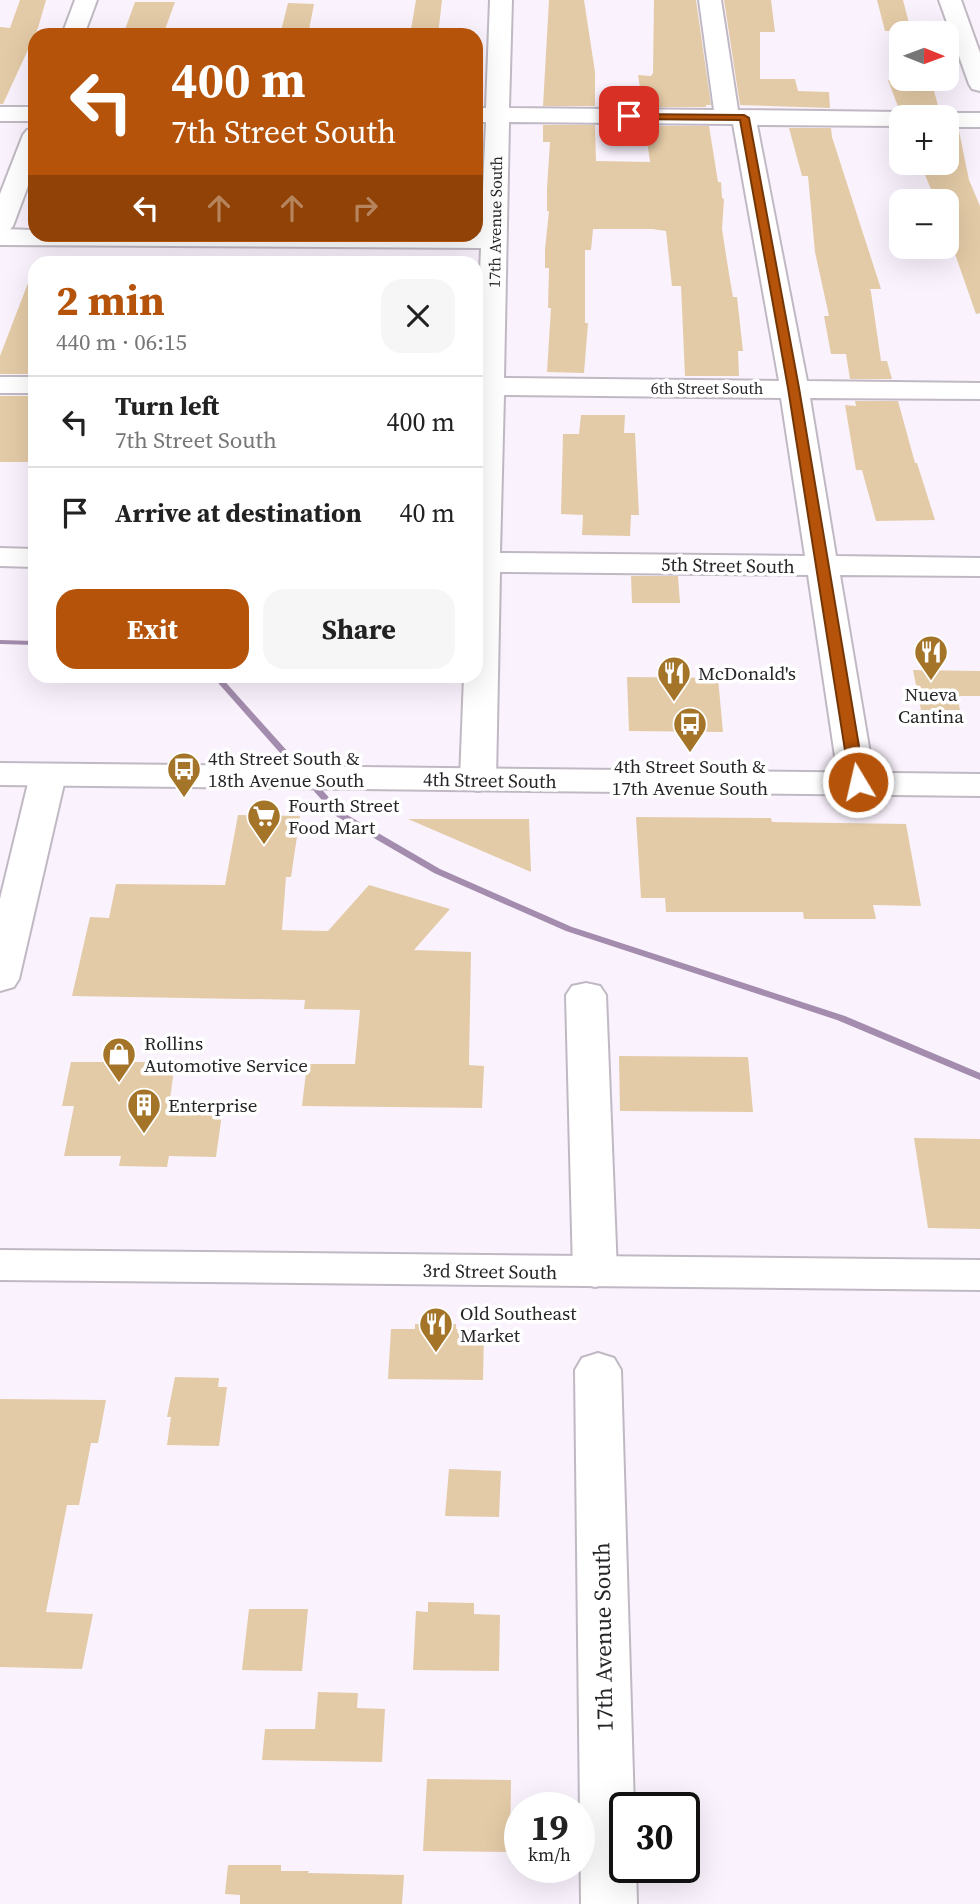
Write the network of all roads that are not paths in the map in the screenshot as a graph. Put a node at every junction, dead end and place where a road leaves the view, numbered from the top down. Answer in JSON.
{"nodes":[{"id":1,"x":86,"y":0,"type":"edge"},
{"id":2,"x":501,"y":0,"type":"edge"},
{"id":3,"x":710,"y":0,"type":"edge"},
{"id":4,"x":950,"y":0,"type":"edge"},
{"id":5,"x":76,"y":28,"type":"edge"},
{"id":6,"x":980,"y":84,"type":"edge"},
{"id":7,"x":0,"y":114,"type":"edge"},
{"id":8,"x":28,"y":114,"type":"edge"},
{"id":9,"x":486,"y":115,"type":"edge"},
{"id":10,"x":736,"y":118,"type":"junction"},
{"id":11,"x":889,"y":119,"type":"edge"},
{"id":12,"x":959,"y":120,"type":"edge"},
{"id":13,"x":980,"y":120,"type":"edge"},
{"id":14,"x":28,"y":153,"type":"edge"},
{"id":15,"x":0,"y":226,"type":"edge"},
{"id":16,"x":0,"y":237,"type":"edge"},
{"id":17,"x":28,"y":237,"type":"edge"},
{"id":18,"x":483,"y":240,"type":"edge"},
{"id":19,"x":494,"y":240,"type":"junction"},
{"id":20,"x":0,"y":385,"type":"edge"},
{"id":21,"x":28,"y":385,"type":"edge"},
{"id":22,"x":484,"y":386,"type":"edge"},
{"id":23,"x":794,"y":388,"type":"junction"},
{"id":24,"x":980,"y":391,"type":"edge"},
{"id":25,"x":483,"y":430,"type":"edge"},
{"id":26,"x":0,"y":557,"type":"edge"},
{"id":27,"x":28,"y":558,"type":"edge"},
{"id":28,"x":483,"y":562,"type":"edge"},
{"id":29,"x":823,"y":566,"type":"junction"},
{"id":30,"x":980,"y":567,"type":"edge"},
{"id":31,"x":479,"y":683,"type":"edge"},
{"id":32,"x":0,"y":774,"type":"edge"},
{"id":33,"x":48,"y":775,"type":"junction"},
{"id":34,"x":478,"y":780,"type":"junction"},
{"id":35,"x":858,"y":782,"type":"junction"},
{"id":36,"x":980,"y":785,"type":"edge"},
{"id":37,"x":0,"y":979,"type":"edge"},
{"id":38,"x":586,"y":995,"type":"dead end"},
{"id":39,"x":0,"y":1265,"type":"edge"},
{"id":40,"x":595,"y":1272,"type":"junction"},
{"id":41,"x":980,"y":1275,"type":"edge"},
{"id":42,"x":598,"y":1370,"type":"dead end"},
{"id":43,"x":610,"y":1904,"type":"edge"}],
"edges":[{"from":1,"to":5,"type":"street"},
{"from":2,"to":9,"type":"street","name":"17th Avenue South"},
{"from":3,"to":10,"type":"street"},
{"from":4,"to":6,"type":"street"},
{"from":7,"to":8,"type":"street"},
{"from":9,"to":10,"type":"street"},
{"from":9,"to":19,"type":"street","name":"17th Avenue South"},
{"from":10,"to":11,"type":"street"},
{"from":10,"to":23,"type":"street"},
{"from":12,"to":13,"type":"street"},
{"from":14,"to":15,"type":"street"},
{"from":16,"to":17,"type":"street"},
{"from":18,"to":19,"type":"street"},
{"from":19,"to":22,"type":"street","name":"17th Avenue South"},
{"from":20,"to":21,"type":"street"},
{"from":22,"to":23,"type":"street","name":"6th Street South"},
{"from":22,"to":25,"type":"street","name":"17th Avenue South"},
{"from":23,"to":24,"type":"street","name":"6th Street South"},
{"from":23,"to":29,"type":"street"},
{"from":26,"to":27,"type":"street"},
{"from":28,"to":29,"type":"street","name":"5th Street South"},
{"from":29,"to":30,"type":"street","name":"5th Street South"},
{"from":29,"to":35,"type":"street"},
{"from":31,"to":34,"type":"street","name":"17th Avenue South"},
{"from":32,"to":33,"type":"street","name":"4th Street South"},
{"from":33,"to":34,"type":"street","name":"4th Street South"},
{"from":33,"to":37,"type":"street"},
{"from":34,"to":35,"type":"street","name":"4th Street South"},
{"from":35,"to":36,"type":"street","name":"4th Street South"},
{"from":38,"to":40,"type":"street"},
{"from":39,"to":40,"type":"street","name":"3rd Street South"},
{"from":40,"to":41,"type":"street","name":"3rd Street South"},
{"from":42,"to":43,"type":"street","name":"17th Avenue South"}]}
